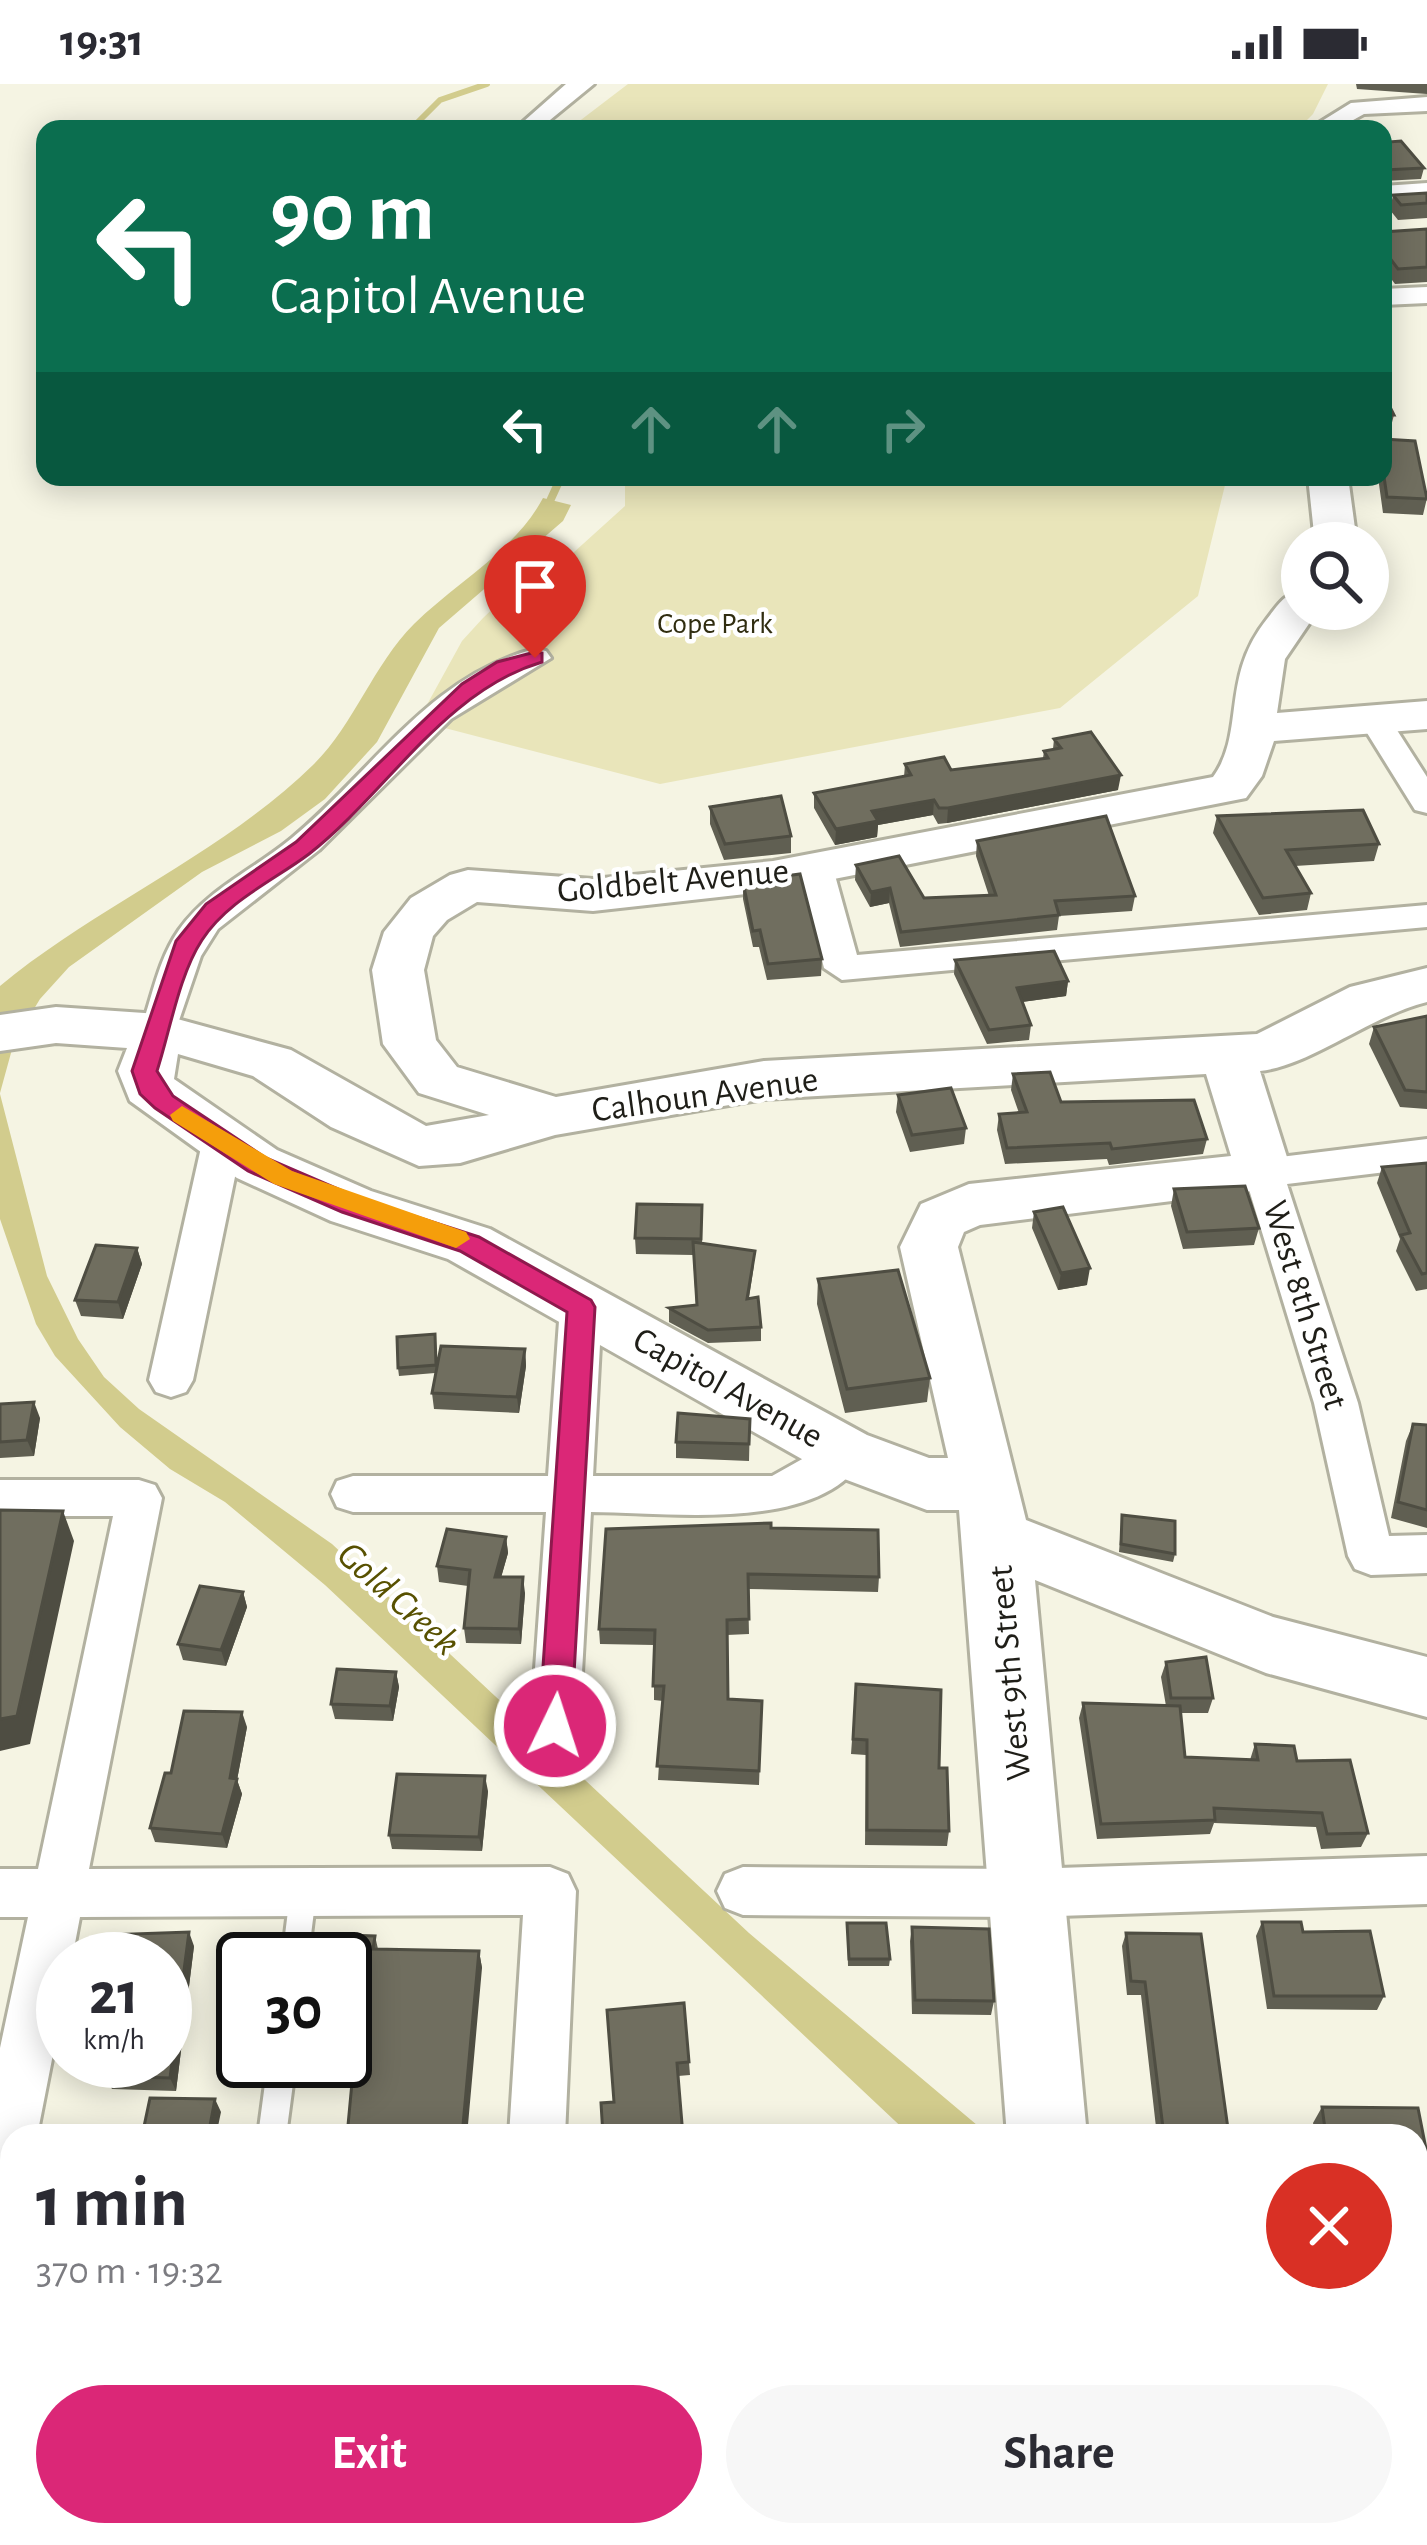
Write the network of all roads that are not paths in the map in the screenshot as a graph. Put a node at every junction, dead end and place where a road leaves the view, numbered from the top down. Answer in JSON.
{"nodes":[{"id":1,"x":584,"y":84,"type":"edge"},
{"id":2,"x":1420,"y":84,"type":"edge"},
{"id":3,"x":1427,"y":105,"type":"edge"},
{"id":4,"x":536,"y":120,"type":"edge"},
{"id":5,"x":1335,"y":120,"type":"edge"},
{"id":6,"x":1427,"y":193,"type":"edge"},
{"id":7,"x":1392,"y":195,"type":"edge"},
{"id":8,"x":1427,"y":295,"type":"edge"},
{"id":9,"x":1392,"y":297,"type":"edge"},
{"id":10,"x":1329,"y":486,"type":"edge"},
{"id":11,"x":1333,"y":522,"type":"edge"},
{"id":12,"x":1281,"y":628,"type":"edge"},
{"id":13,"x":535,"y":658,"type":"dead end"},
{"id":14,"x":1427,"y":715,"type":"edge"},
{"id":15,"x":1375,"y":720,"type":"junction"},
{"id":16,"x":1250,"y":729,"type":"junction"},
{"id":17,"x":1427,"y":803,"type":"edge"},
{"id":18,"x":816,"y":868,"type":"junction"},
{"id":19,"x":1427,"y":916,"type":"edge"},
{"id":20,"x":1427,"y":985,"type":"edge"},
{"id":21,"x":159,"y":1031,"type":"junction"},
{"id":22,"x":0,"y":1033,"type":"edge"},
{"id":23,"x":1228,"y":1056,"type":"junction"},
{"id":24,"x":555,"y":1116,"type":"junction"},
{"id":25,"x":222,"y":1143,"type":"junction"},
{"id":26,"x":1427,"y":1153,"type":"edge"},
{"id":27,"x":1264,"y":1173,"type":"junction"},
{"id":28,"x":581,"y":1307,"type":"junction"},
{"id":29,"x":171,"y":1380,"type":"dead end"},
{"id":30,"x":845,"y":1453,"type":"junction"},
{"id":31,"x":570,"y":1493,"type":"junction"},
{"id":32,"x":353,"y":1495,"type":"dead end"},
{"id":33,"x":0,"y":1498,"type":"edge"},
{"id":34,"x":993,"y":1510,"type":"junction"},
{"id":35,"x":1427,"y":1554,"type":"edge"},
{"id":36,"x":1427,"y":1687,"type":"edge"},
{"id":37,"x":555,"y":1726,"type":"dead end"},
{"id":38,"x":1427,"y":1880,"type":"edge"},
{"id":39,"x":743,"y":1891,"type":"dead end"},
{"id":40,"x":58,"y":1892,"type":"junction"},
{"id":41,"x":0,"y":1893,"type":"edge"},
{"id":42,"x":1028,"y":1893,"type":"junction"},
{"id":43,"x":303,"y":1895,"type":"junction"},
{"id":44,"x":298,"y":1932,"type":"edge"},
{"id":45,"x":278,"y":2088,"type":"edge"},
{"id":46,"x":11,"y":2124,"type":"edge"},
{"id":47,"x":274,"y":2124,"type":"edge"},
{"id":48,"x":538,"y":2124,"type":"edge"},
{"id":49,"x":1047,"y":2124,"type":"edge"}],
"edges":[{"from":1,"to":4,"type":"street"},
{"from":2,"to":3,"type":"street"},
{"from":3,"to":5,"type":"street"},
{"from":6,"to":7,"type":"street"},
{"from":8,"to":9,"type":"street"},
{"from":10,"to":11,"type":"street"},
{"from":12,"to":16,"type":"street"},
{"from":13,"to":21,"type":"street"},
{"from":14,"to":15,"type":"street"},
{"from":15,"to":16,"type":"street"},
{"from":15,"to":17,"type":"street"},
{"from":16,"to":18,"type":"street","name":"Goldbelt Avenue"},
{"from":18,"to":19,"type":"street"},
{"from":18,"to":24,"type":"street","name":"Goldbelt Avenue"},
{"from":20,"to":23,"type":"street","name":"Calhoun Avenue"},
{"from":21,"to":22,"type":"street","name":"Calhoun Avenue"},
{"from":21,"to":24,"type":"street","name":"Calhoun Avenue"},
{"from":21,"to":25,"type":"street","name":"Capitol Avenue"},
{"from":23,"to":24,"type":"street","name":"Calhoun Avenue"},
{"from":23,"to":27,"type":"street","name":"West 8th Street"},
{"from":25,"to":28,"type":"street","name":"Capitol Avenue"},
{"from":25,"to":29,"type":"street"},
{"from":26,"to":27,"type":"street"},
{"from":27,"to":34,"type":"street","name":"West 9th Street"},
{"from":27,"to":35,"type":"street","name":"West 8th Street"},
{"from":28,"to":30,"type":"street","name":"Capitol Avenue"},
{"from":28,"to":31,"type":"street"},
{"from":30,"to":31,"type":"street"},
{"from":30,"to":34,"type":"street","name":"Capitol Avenue"},
{"from":31,"to":32,"type":"street"},
{"from":31,"to":37,"type":"street"},
{"from":33,"to":40,"type":"street"},
{"from":34,"to":36,"type":"street","name":"Capitol Avenue"},
{"from":34,"to":42,"type":"street","name":"West 9th Street"},
{"from":38,"to":42,"type":"street"},
{"from":39,"to":42,"type":"street"},
{"from":40,"to":41,"type":"street"},
{"from":40,"to":43,"type":"street"},
{"from":40,"to":46,"type":"street"},
{"from":42,"to":49,"type":"street","name":"West 9th Street"},
{"from":43,"to":44,"type":"lane"},
{"from":43,"to":48,"type":"street"},
{"from":45,"to":47,"type":"lane"}]}
